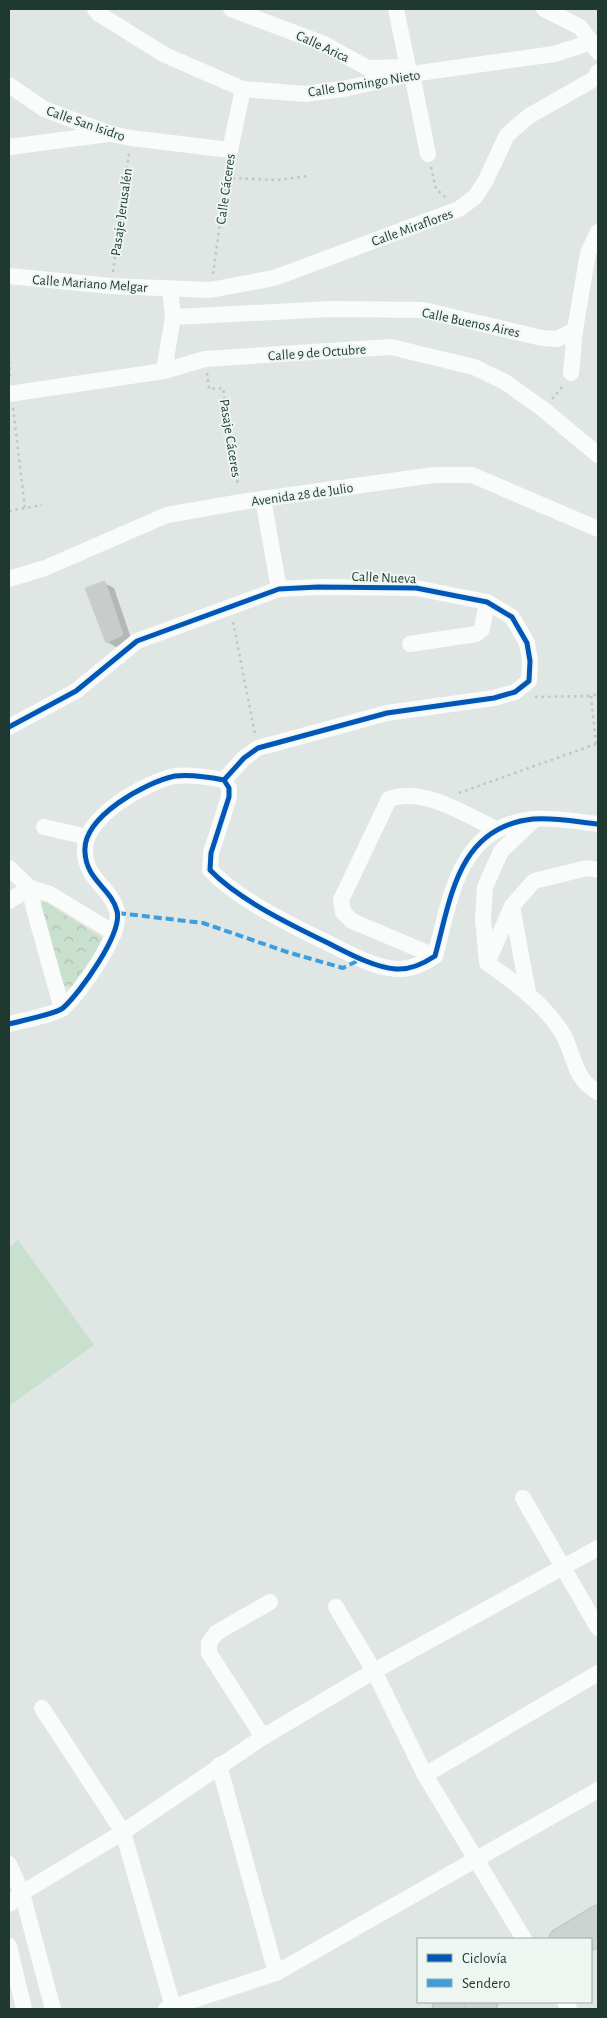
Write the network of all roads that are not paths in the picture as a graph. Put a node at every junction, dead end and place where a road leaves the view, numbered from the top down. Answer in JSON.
{"nodes":[{"id":1,"x":95,"y":9,"type":"edge"},
{"id":2,"x":232,"y":9,"type":"edge"},
{"id":3,"x":396,"y":9,"type":"edge"},
{"id":4,"x":544,"y":9,"type":"edge"},
{"id":5,"x":595,"y":47,"type":"edge"},
{"id":6,"x":410,"y":71,"type":"junction"},
{"id":7,"x":598,"y":72,"type":"edge"},
{"id":8,"x":9,"y":85,"type":"edge"},
{"id":9,"x":243,"y":89,"type":"junction"},
{"id":10,"x":111,"y":134,"type":"junction"},
{"id":11,"x":9,"y":147,"type":"edge"},
{"id":12,"x":230,"y":150,"type":"joint"},
{"id":13,"x":428,"y":154,"type":"road end"},
{"id":14,"x":598,"y":232,"type":"edge"},
{"id":15,"x":9,"y":276,"type":"edge"},
{"id":16,"x":170,"y":289,"type":"junction"},
{"id":17,"x":173,"y":317,"type":"junction"},
{"id":18,"x":575,"y":330,"type":"junction"},
{"id":19,"x":164,"y":372,"type":"junction"},
{"id":20,"x":572,"y":374,"type":"road end"},
{"id":21,"x":10,"y":393,"type":"edge"},
{"id":22,"x":598,"y":455,"type":"edge"},
{"id":23,"x":263,"y":499,"type":"junction"},
{"id":24,"x":598,"y":529,"type":"edge"},
{"id":25,"x":9,"y":580,"type":"edge"},
{"id":26,"x":280,"y":589,"type":"junction"},
{"id":27,"x":487,"y":602,"type":"junction"},
{"id":28,"x":410,"y":644,"type":"dead end"},
{"id":29,"x":9,"y":727,"type":"edge"},
{"id":30,"x":224,"y":780,"type":"junction"},
{"id":31,"x":535,"y":819,"type":"junction"},
{"id":32,"x":598,"y":824,"type":"edge"},
{"id":33,"x":44,"y":827,"type":"dead end"},
{"id":34,"x":496,"y":829,"type":"junction"},
{"id":35,"x":87,"y":837,"type":"junction"},
{"id":36,"x":9,"y":868,"type":"edge"},
{"id":37,"x":598,"y":870,"type":"edge"},
{"id":38,"x":30,"y":888,"type":"junction"},
{"id":39,"x":9,"y":901,"type":"edge"},
{"id":40,"x":512,"y":906,"type":"junction"},
{"id":41,"x":114,"y":933,"type":"junction"},
{"id":42,"x":435,"y":956,"type":"junction"},
{"id":43,"x":487,"y":963,"type":"junction"},
{"id":44,"x":528,"y":992,"type":"junction"},
{"id":45,"x":62,"y":1009,"type":"junction"},
{"id":46,"x":9,"y":1024,"type":"edge"},
{"id":47,"x":598,"y":1092,"type":"edge"},
{"id":48,"x":523,"y":1498,"type":"dead end"},
{"id":49,"x":598,"y":1548,"type":"edge"},
{"id":50,"x":563,"y":1568,"type":"junction"},
{"id":51,"x":270,"y":1602,"type":"dead end"},
{"id":52,"x":336,"y":1607,"type":"dead end"},
{"id":53,"x":598,"y":1628,"type":"edge"},
{"id":54,"x":374,"y":1671,"type":"junction"},
{"id":55,"x":598,"y":1673,"type":"edge"},
{"id":56,"x":42,"y":1708,"type":"dead end"},
{"id":57,"x":264,"y":1737,"type":"junction"},
{"id":58,"x":219,"y":1765,"type":"junction"},
{"id":59,"x":425,"y":1775,"type":"junction"},
{"id":60,"x":598,"y":1790,"type":"edge"},
{"id":61,"x":122,"y":1832,"type":"junction"},
{"id":62,"x":476,"y":1860,"type":"junction"},
{"id":63,"x":9,"y":1864,"type":"edge"},
{"id":64,"x":22,"y":1894,"type":"junction"},
{"id":65,"x":9,"y":1904,"type":"edge"},
{"id":66,"x":598,"y":1916,"type":"edge"},
{"id":67,"x":523,"y":1938,"type":"edge"},
{"id":68,"x":562,"y":1938,"type":"edge"},
{"id":69,"x":9,"y":1946,"type":"edge"},
{"id":70,"x":276,"y":1972,"type":"junction"},
{"id":71,"x":169,"y":2008,"type":"edge"},
{"id":72,"x":24,"y":2009,"type":"edge"},
{"id":73,"x":53,"y":2009,"type":"edge"}],
"edges":[{"from":1,"to":9,"type":"street","name":"Calle Domingo Nieto"},
{"from":2,"to":6,"type":"street","name":"Calle Arica"},
{"from":3,"to":6,"type":"street"},
{"from":4,"to":5,"type":"street"},
{"from":5,"to":6,"type":"street","name":"Calle Domingo Nieto"},
{"from":6,"to":9,"type":"street","name":"Calle Domingo Nieto"},
{"from":6,"to":13,"type":"street"},
{"from":7,"to":16,"type":"street","name":"Calle Miraflores"},
{"from":8,"to":10,"type":"street","name":"Calle San Isidro"},
{"from":9,"to":12,"type":"street","name":"Calle Cáceres"},
{"from":10,"to":11,"type":"street"},
{"from":10,"to":12,"type":"street","name":"Calle San Isidro"},
{"from":14,"to":18,"type":"street"},
{"from":15,"to":16,"type":"street","name":"Calle Mariano Melgar"},
{"from":16,"to":17,"type":"street"},
{"from":17,"to":18,"type":"street","name":"Calle Buenos Aires"},
{"from":17,"to":19,"type":"street"},
{"from":18,"to":20,"type":"street"},
{"from":19,"to":21,"type":"street","name":"Calle 9 de Octubre"},
{"from":19,"to":22,"type":"street","name":"Calle 9 de Octubre"},
{"from":23,"to":24,"type":"street","name":"Avenida 28 de Julio"},
{"from":23,"to":25,"type":"street","name":"Avenida 28 de Julio"},
{"from":23,"to":26,"type":"street"},
{"from":26,"to":27,"type":"street","name":"Calle Nueva"},
{"from":26,"to":29,"type":"street","name":"Calle Nueva"},
{"from":27,"to":28,"type":"street"},
{"from":27,"to":30,"type":"street","name":"Calle Nueva"},
{"from":30,"to":35,"type":"street"},
{"from":30,"to":42,"type":"street"},
{"from":31,"to":32,"type":"street"},
{"from":31,"to":34,"type":"street"},
{"from":31,"to":43,"type":"street"},
{"from":33,"to":35,"type":"street"},
{"from":34,"to":42,"type":"street"},
{"from":34,"to":42,"type":"street"},
{"from":35,"to":41,"type":"street"},
{"from":36,"to":38,"type":"street"},
{"from":37,"to":40,"type":"street"},
{"from":38,"to":39,"type":"street"},
{"from":38,"to":41,"type":"street"},
{"from":38,"to":45,"type":"street"},
{"from":40,"to":43,"type":"street"},
{"from":40,"to":44,"type":"street"},
{"from":41,"to":45,"type":"street"},
{"from":43,"to":44,"type":"street"},
{"from":44,"to":47,"type":"street"},
{"from":45,"to":46,"type":"street"},
{"from":48,"to":50,"type":"street"},
{"from":49,"to":50,"type":"street"},
{"from":50,"to":53,"type":"street"},
{"from":50,"to":54,"type":"street"},
{"from":51,"to":57,"type":"street"},
{"from":52,"to":54,"type":"street"},
{"from":54,"to":57,"type":"street"},
{"from":54,"to":59,"type":"street"},
{"from":55,"to":59,"type":"street"},
{"from":56,"to":61,"type":"street"},
{"from":57,"to":58,"type":"street"},
{"from":58,"to":61,"type":"street"},
{"from":58,"to":70,"type":"street"},
{"from":59,"to":62,"type":"street"},
{"from":60,"to":62,"type":"street"},
{"from":61,"to":64,"type":"street"},
{"from":61,"to":71,"type":"street"},
{"from":62,"to":67,"type":"street"},
{"from":62,"to":70,"type":"street"},
{"from":63,"to":64,"type":"street"},
{"from":64,"to":65,"type":"street"},
{"from":64,"to":73,"type":"street"},
{"from":66,"to":68,"type":"main road"},
{"from":69,"to":72,"type":"street"},
{"from":70,"to":71,"type":"street"}]}
